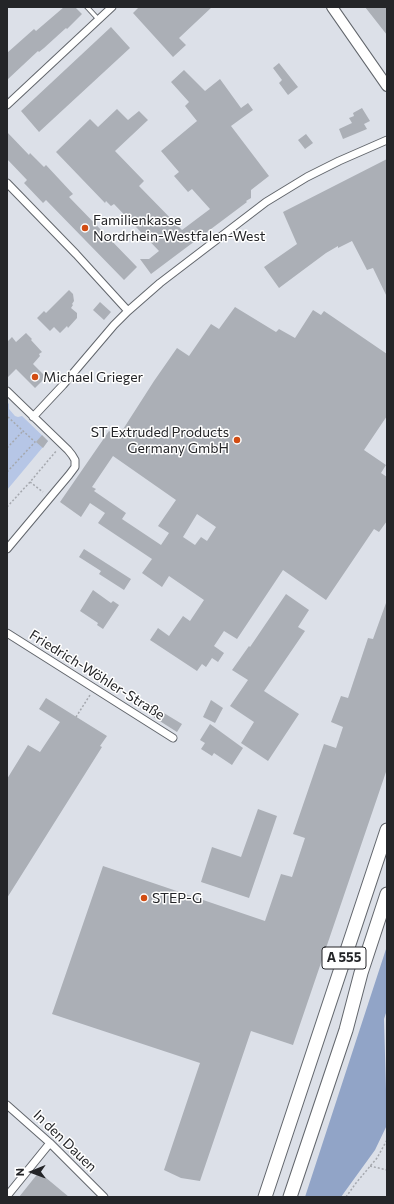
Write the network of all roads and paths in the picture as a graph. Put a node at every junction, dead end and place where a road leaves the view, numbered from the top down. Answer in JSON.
{"nodes":[{"id":1,"x":87,"y":7,"type":"edge"},
{"id":2,"x":112,"y":7,"type":"edge"},
{"id":3,"x":332,"y":7,"type":"edge"},
{"id":4,"x":99,"y":20,"type":"junction"},
{"id":5,"x":387,"y":86,"type":"edge"},
{"id":6,"x":7,"y":105,"type":"edge"},
{"id":7,"x":387,"y":140,"type":"edge"},
{"id":8,"x":7,"y":183,"type":"edge"},
{"id":9,"x":128,"y":311,"type":"junction"},
{"id":10,"x":7,"y":391,"type":"edge"},
{"id":11,"x":8,"y":417,"type":"edge"},
{"id":12,"x":33,"y":417,"type":"junction"},
{"id":13,"x":23,"y":431,"type":"junction"},
{"id":14,"x":61,"y":444,"type":"junction"},
{"id":15,"x":7,"y":448,"type":"edge"},
{"id":16,"x":7,"y":472,"type":"edge"},
{"id":17,"x":30,"y":482,"type":"junction"},
{"id":18,"x":51,"y":496,"type":"junction"},
{"id":19,"x":7,"y":507,"type":"edge"},
{"id":20,"x":7,"y":549,"type":"edge"},
{"id":21,"x":7,"y":633,"type":"edge"},
{"id":22,"x":94,"y":688,"type":"junction"},
{"id":23,"x":76,"y":717,"type":"dead end"},
{"id":24,"x":173,"y":738,"type":"dead end"},
{"id":25,"x":387,"y":830,"type":"edge"},
{"id":26,"x":387,"y":894,"type":"edge"},
{"id":27,"x":387,"y":922,"type":"edge"},
{"id":28,"x":346,"y":1030,"type":"junction"},
{"id":29,"x":7,"y":1105,"type":"edge"},
{"id":30,"x":387,"y":1140,"type":"edge"},
{"id":31,"x":50,"y":1143,"type":"junction"},
{"id":32,"x":386,"y":1146,"type":"edge"},
{"id":33,"x":370,"y":1166,"type":"junction"},
{"id":34,"x":387,"y":1170,"type":"edge"},
{"id":35,"x":7,"y":1196,"type":"edge"},
{"id":36,"x":104,"y":1197,"type":"edge"},
{"id":37,"x":264,"y":1197,"type":"edge"},
{"id":38,"x":290,"y":1197,"type":"edge"},
{"id":39,"x":346,"y":1197,"type":"edge"}],
"edges":[{"from":1,"to":4,"type":"lane"},
{"from":2,"to":4,"type":"street"},
{"from":3,"to":5,"type":"street"},
{"from":4,"to":6,"type":"street"},
{"from":7,"to":9,"type":"street"},
{"from":8,"to":9,"type":"street"},
{"from":9,"to":12,"type":"street"},
{"from":10,"to":12,"type":"street"},
{"from":11,"to":13,"type":"path"},
{"from":12,"to":14,"type":"street"},
{"from":13,"to":15,"type":"path"},
{"from":13,"to":16,"type":"path"},
{"from":14,"to":17,"type":"path"},
{"from":14,"to":18,"type":"street"},
{"from":17,"to":18,"type":"path"},
{"from":17,"to":19,"type":"path"},
{"from":18,"to":20,"type":"street"},
{"from":21,"to":22,"type":"street","name":"Friedrich-Wöhler-Straße"},
{"from":22,"to":23,"type":"path"},
{"from":22,"to":24,"type":"street","name":"Friedrich-Wöhler-Straße"},
{"from":25,"to":37,"type":"highway","number":"A 555"},
{"from":26,"to":28,"type":"highway","number":"A 555"},
{"from":27,"to":28,"type":"highway"},
{"from":28,"to":38,"type":"highway","number":"A 555"},
{"from":29,"to":31,"type":"street","name":"In den Dauen"},
{"from":30,"to":32,"type":"path"},
{"from":31,"to":35,"type":"street"},
{"from":31,"to":36,"type":"street","name":"In den Dauen"},
{"from":32,"to":33,"type":"path"},
{"from":33,"to":34,"type":"path"},
{"from":33,"to":39,"type":"path"}]}
